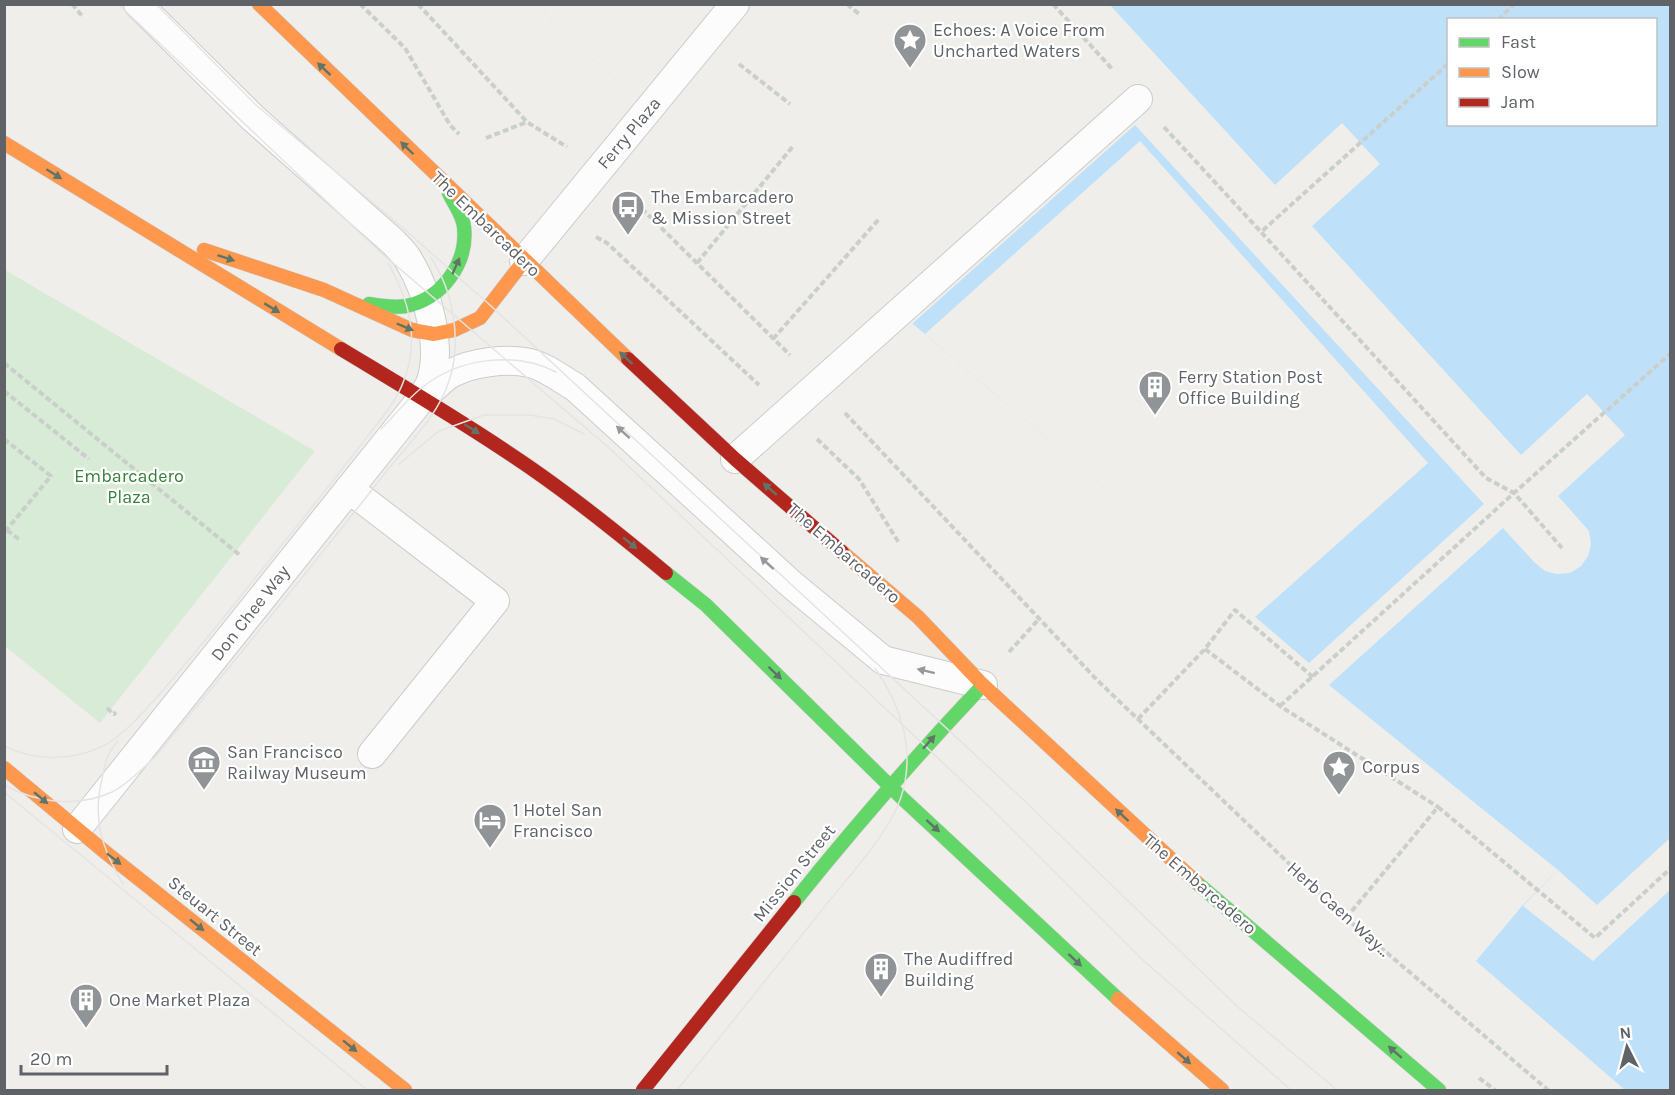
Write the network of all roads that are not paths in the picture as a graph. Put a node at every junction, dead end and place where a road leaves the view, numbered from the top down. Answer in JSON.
{"nodes":[{"id":1,"x":138,"y":4,"type":"edge"},
{"id":2,"x":259,"y":4,"type":"edge"},
{"id":3,"x":735,"y":4,"type":"edge"},
{"id":4,"x":1138,"y":99,"type":"dead end"},
{"id":5,"x":4,"y":143,"type":"edge"},
{"id":6,"x":445,"y":184,"type":"junction"},
{"id":7,"x":151,"y":233,"type":"junction"},
{"id":8,"x":524,"y":261,"type":"junction"},
{"id":9,"x":426,"y":299,"type":"junction"},
{"id":10,"x":352,"y":302,"type":"junction"},
{"id":11,"x":434,"y":334,"type":"junction"},
{"id":12,"x":422,"y":398,"type":"junction"},
{"id":13,"x":735,"y":459,"type":"junction"},
{"id":14,"x":349,"y":489,"type":"junction"},
{"id":15,"x":983,"y":685,"type":"junction"},
{"id":16,"x":372,"y":754,"type":"dead end"},
{"id":17,"x":4,"y":768,"type":"edge"},
{"id":18,"x":890,"y":786,"type":"junction"},
{"id":19,"x":77,"y":829,"type":"junction"},
{"id":20,"x":405,"y":1090,"type":"edge"},
{"id":21,"x":643,"y":1090,"type":"edge"},
{"id":22,"x":1222,"y":1090,"type":"edge"},
{"id":23,"x":1439,"y":1090,"type":"edge"}],
"edges":[{"from":1,"to":9,"type":"lane"},
{"from":6,"to":2,"type":"main road","name":"The Embarcadero","one_way":true},
{"from":3,"to":8,"type":"lane","name":"Ferry Plaza"},
{"from":4,"to":13,"type":"lane"},
{"from":5,"to":7,"type":"main road","one_way":true},
{"from":6,"to":8,"type":"main road","name":"The Embarcadero"},
{"from":9,"to":6,"type":"main road","one_way":true},
{"from":7,"to":10,"type":"main road","one_way":true},
{"from":7,"to":12,"type":"main road","one_way":true},
{"from":8,"to":11,"type":"main road"},
{"from":13,"to":8,"type":"main road","name":"The Embarcadero","one_way":true},
{"from":9,"to":10,"type":"main road"},
{"from":9,"to":11,"type":"lane"},
{"from":10,"to":11,"type":"main road","one_way":true},
{"from":11,"to":12,"type":"lane"},
{"from":12,"to":14,"type":"lane","name":"Don Chee Way"},
{"from":15,"to":12,"type":"lane","one_way":true},
{"from":12,"to":18,"type":"main road","one_way":true},
{"from":15,"to":13,"type":"main road","name":"The Embarcadero","one_way":true},
{"from":14,"to":16,"type":"lane"},
{"from":14,"to":19,"type":"lane","name":"Don Chee Way"},
{"from":18,"to":15,"type":"main road","name":"Mission Street","one_way":true},
{"from":23,"to":15,"type":"main road","name":"The Embarcadero","one_way":true},
{"from":17,"to":19,"type":"main road","name":"Steuart Street","one_way":true},
{"from":18,"to":21,"type":"main road","name":"Mission Street"},
{"from":18,"to":22,"type":"main road","one_way":true},
{"from":19,"to":20,"type":"main road","name":"Steuart Street","one_way":true}]}
